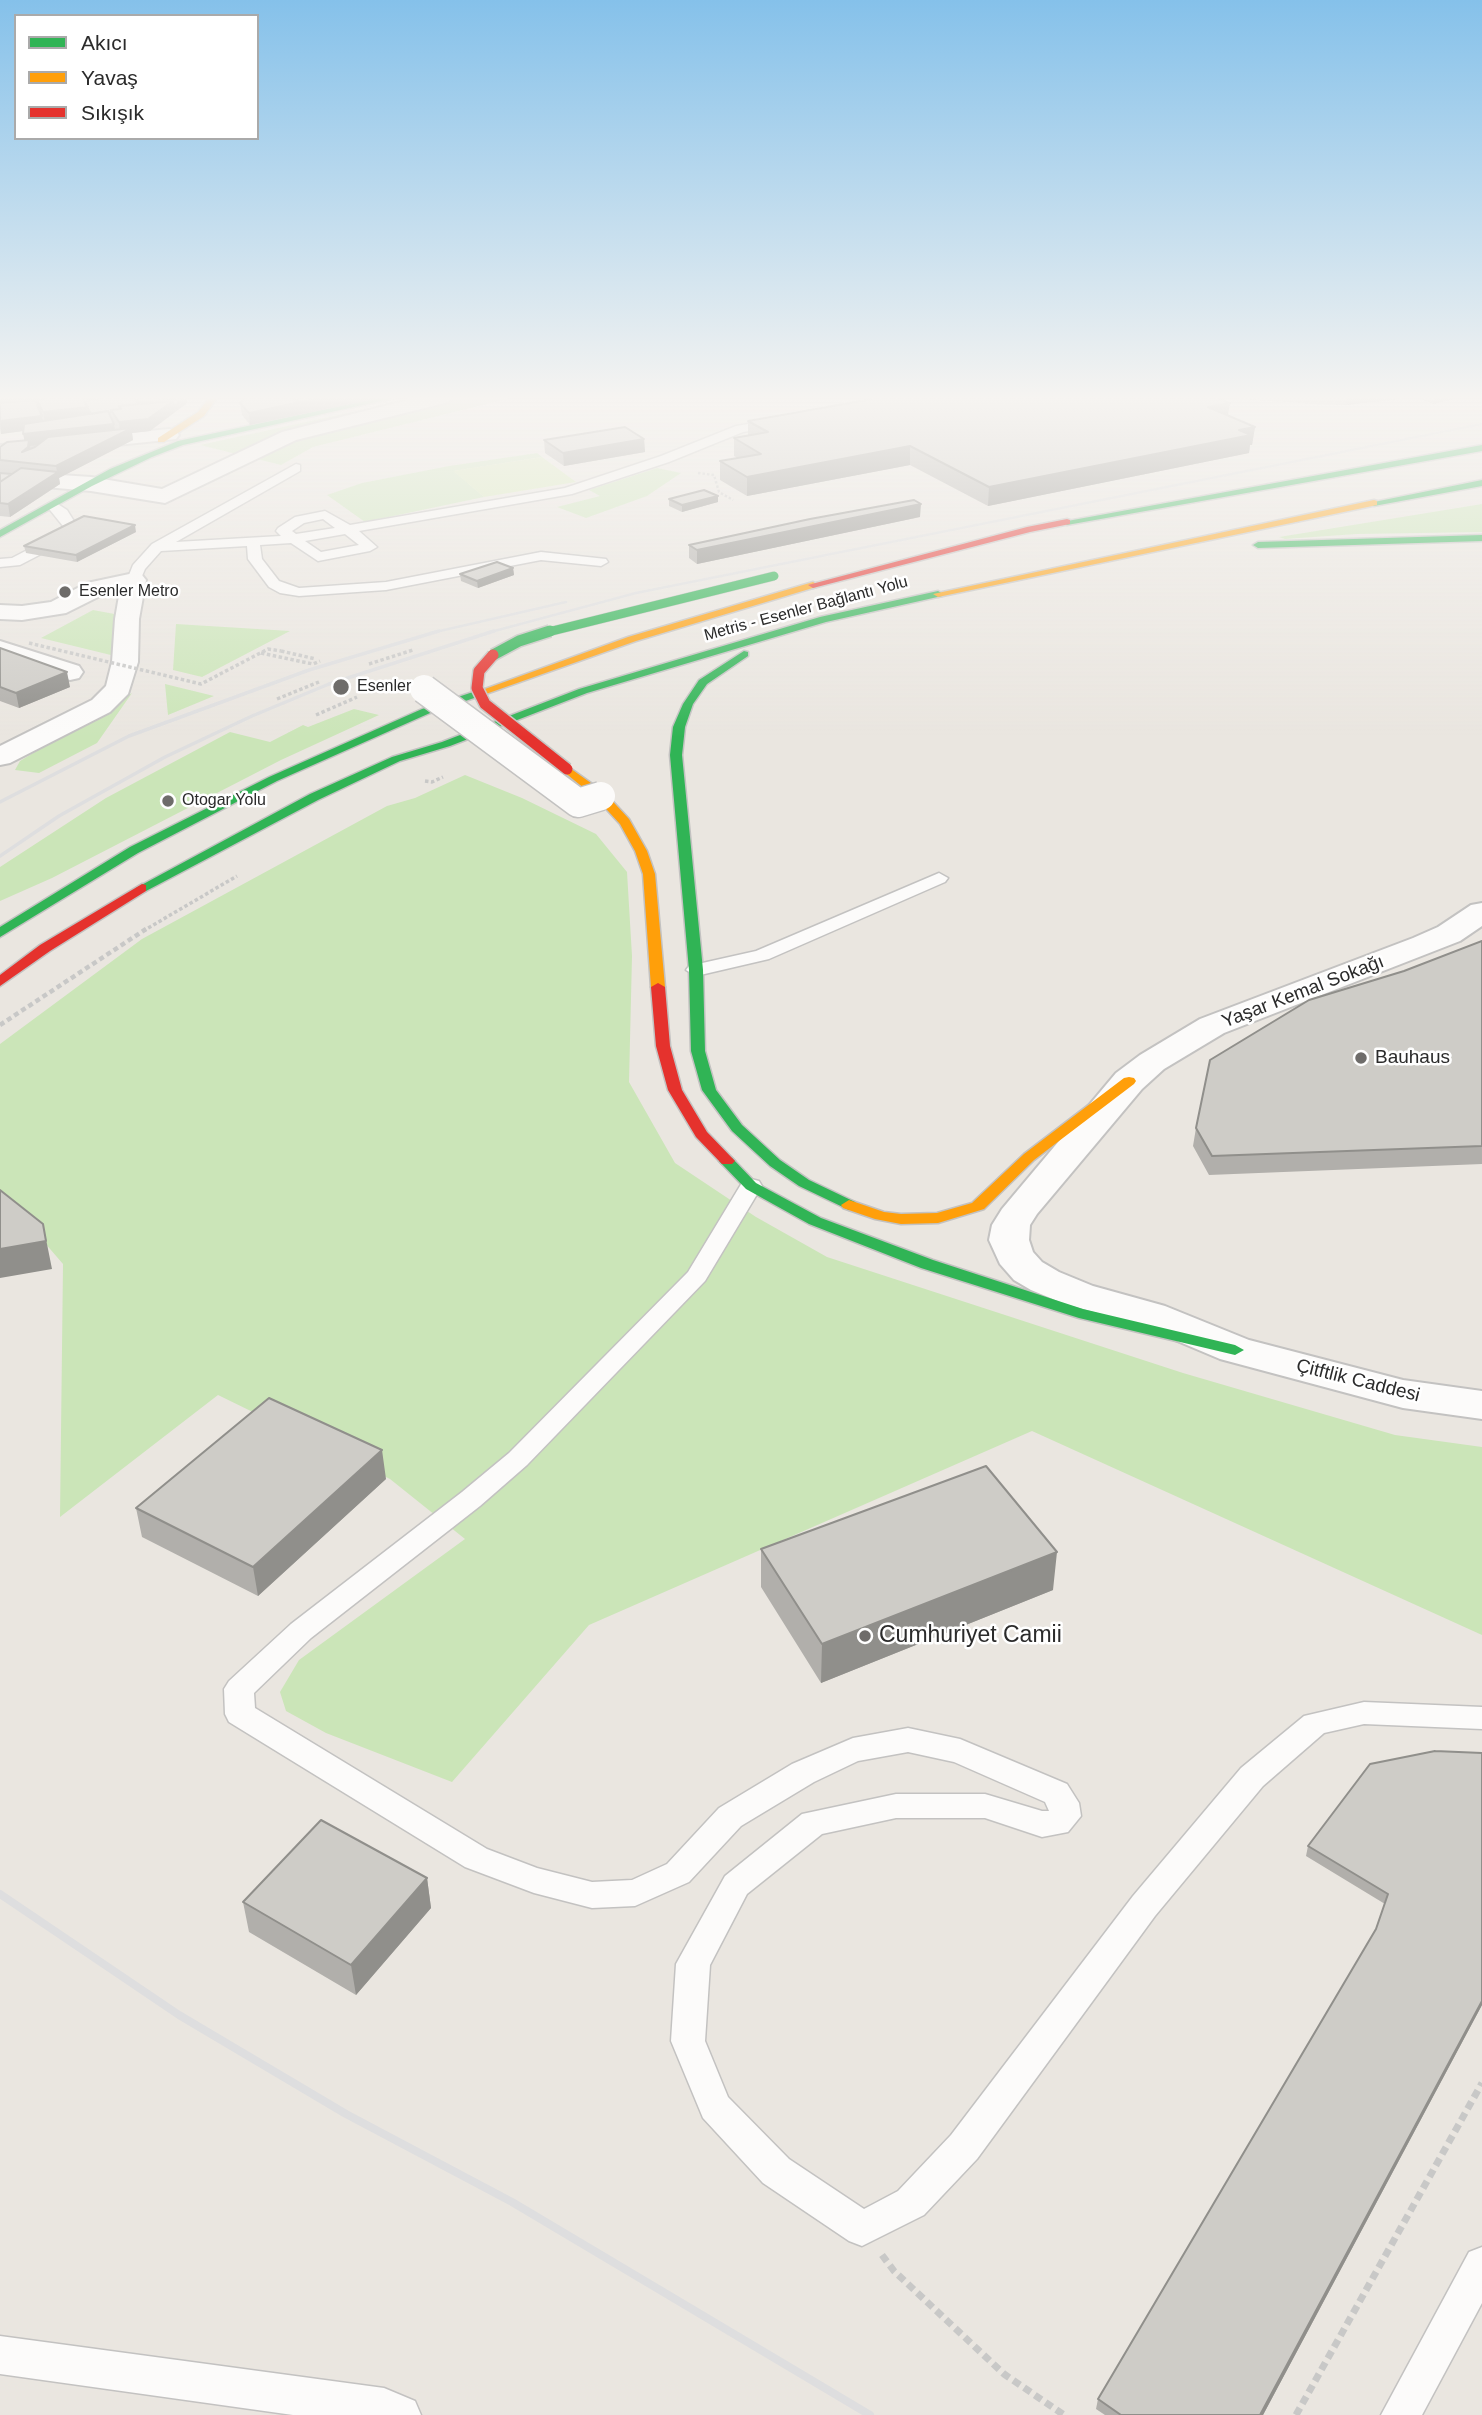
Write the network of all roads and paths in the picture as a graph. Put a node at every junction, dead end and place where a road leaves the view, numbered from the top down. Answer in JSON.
{"nodes":[{"id":1,"x":40,"y":511,"type":"edge"},
{"id":2,"x":59,"y":511,"type":"edge"},
{"id":3,"x":221,"y":511,"type":"edge"},
{"id":4,"x":457,"y":511,"type":"edge"},
{"id":5,"x":1128,"y":511,"type":"edge"},
{"id":6,"x":1262,"y":511,"type":"edge"},
{"id":7,"x":1332,"y":511,"type":"edge"},
{"id":8,"x":1390,"y":511,"type":"edge"},
{"id":9,"x":1210,"y":520,"type":"dead end"},
{"id":10,"x":6,"y":526,"type":"edge"},
{"id":11,"x":350,"y":530,"type":"junction"},
{"id":12,"x":1482,"y":538,"type":"edge"},
{"id":13,"x":293,"y":539,"type":"junction"},
{"id":14,"x":253,"y":542,"type":"junction"},
{"id":15,"x":157,"y":547,"type":"junction"},
{"id":16,"x":954,"y":547,"type":"junction"},
{"id":17,"x":1145,"y":550,"type":"junction"},
{"id":18,"x":601,"y":562,"type":"dead end"},
{"id":19,"x":0,"y":563,"type":"edge"},
{"id":20,"x":828,"y":564,"type":"dead end"},
{"id":21,"x":1054,"y":569,"type":"junction"},
{"id":22,"x":795,"y":571,"type":"dead end"},
{"id":23,"x":134,"y":580,"type":"junction"},
{"id":24,"x":861,"y":611,"type":"junction"},
{"id":25,"x":0,"y":612,"type":"edge"},
{"id":26,"x":29,"y":643,"type":"dead end"},
{"id":27,"x":0,"y":649,"type":"edge"},
{"id":28,"x":413,"y":650,"type":"dead end"},
{"id":29,"x":261,"y":653,"type":"junction"},
{"id":30,"x":627,"y":660,"type":"dead end"},
{"id":31,"x":369,"y":664,"type":"dead end"},
{"id":32,"x":69,"y":672,"type":"edge"},
{"id":33,"x":319,"y":681,"type":"dead end"},
{"id":34,"x":424,"y":690,"type":"dead end"},
{"id":35,"x":535,"y":692,"type":"dead end"},
{"id":36,"x":358,"y":697,"type":"dead end"},
{"id":37,"x":277,"y":699,"type":"dead end"},
{"id":38,"x":513,"y":701,"type":"dead end"},
{"id":39,"x":316,"y":715,"type":"dead end"},
{"id":40,"x":0,"y":757,"type":"edge"},
{"id":41,"x":396,"y":759,"type":"junction"},
{"id":42,"x":601,"y":796,"type":"junction"},
{"id":43,"x":134,"y":850,"type":"junction"},
{"id":44,"x":243,"y":872,"type":"dead end"},
{"id":45,"x":939,"y":878,"type":"dead end"},
{"id":46,"x":41,"y":889,"type":"dead end"},
{"id":47,"x":1482,"y":912,"type":"edge"},
{"id":48,"x":0,"y":933,"type":"edge"},
{"id":49,"x":677,"y":970,"type":"junction"},
{"id":50,"x":0,"y":982,"type":"edge"},
{"id":51,"x":0,"y":1025,"type":"edge"},
{"id":52,"x":1129,"y":1081,"type":"junction"},
{"id":53,"x":775,"y":1163,"type":"junction"},
{"id":54,"x":751,"y":1186,"type":"junction"},
{"id":55,"x":1235,"y":1350,"type":"junction"},
{"id":56,"x":1482,"y":1405,"type":"edge"},
{"id":57,"x":1482,"y":1718,"type":"edge"},
{"id":58,"x":1482,"y":2083,"type":"edge"},
{"id":59,"x":862,"y":2229,"type":"junction"},
{"id":60,"x":1482,"y":2265,"type":"edge"},
{"id":61,"x":1473,"y":2297,"type":"edge"},
{"id":62,"x":0,"y":2355,"type":"edge"},
{"id":63,"x":401,"y":2415,"type":"edge"},
{"id":64,"x":1064,"y":2415,"type":"edge"},
{"id":65,"x":1296,"y":2415,"type":"edge"},
{"id":66,"x":1401,"y":2415,"type":"edge"}],
"edges":[{"from":1,"to":10,"type":"main road"},
{"from":2,"to":19,"type":"lane"},
{"from":3,"to":15,"type":"lane"},
{"from":4,"to":11,"type":"lane"},
{"from":5,"to":16,"type":"main road"},
{"from":6,"to":9,"type":"main road"},
{"from":7,"to":17,"type":"main road"},
{"from":8,"to":17,"type":"main road"},
{"from":11,"to":13,"type":"lane"},
{"from":11,"to":13,"type":"lane"},
{"from":12,"to":21,"type":"main road"},
{"from":13,"to":14,"type":"lane"},
{"from":14,"to":15,"type":"lane"},
{"from":14,"to":18,"type":"lane"},
{"from":15,"to":23,"type":"lane"},
{"from":16,"to":20,"type":"main road"},
{"from":16,"to":43,"type":"main road"},
{"from":17,"to":21,"type":"main road"},
{"from":21,"to":24,"type":"main road"},
{"from":22,"to":42,"type":"main road","bridge":true},
{"from":23,"to":25,"type":"street"},
{"from":23,"to":40,"type":"street"},
{"from":24,"to":41,"type":"main road"},
{"from":24,"to":49,"type":"main road"},
{"from":26,"to":29,"type":"path","bridge":true},
{"from":27,"to":32,"type":"street"},
{"from":28,"to":31,"type":"path"},
{"from":29,"to":29,"type":"path","bridge":true},
{"from":30,"to":35,"type":"main road"},
{"from":33,"to":37,"type":"path"},
{"from":34,"to":42,"type":"street","bridge":true},
{"from":36,"to":39,"type":"path"},
{"from":38,"to":41,"type":"main road"},
{"from":41,"to":50,"type":"main road"},
{"from":42,"to":49,"type":"main road"},
{"from":43,"to":46,"type":"main road"},
{"from":43,"to":48,"type":"main road"},
{"from":44,"to":51,"type":"path"},
{"from":45,"to":49,"type":"lane"},
{"from":47,"to":52,"type":"street","name":"Yaşar Kemal Sokağı"},
{"from":49,"to":53,"type":"main road"},
{"from":49,"to":54,"type":"main road"},
{"from":52,"to":53,"type":"main road"},
{"from":52,"to":55,"type":"street","name":"Yaşar Kemal Sokağı"},
{"from":53,"to":54,"type":"main road"},
{"from":54,"to":55,"type":"main road"},
{"from":54,"to":59,"type":"lane"},
{"from":55,"to":56,"type":"street","name":"Çitftlik Caddesi"},
{"from":57,"to":59,"type":"lane"},
{"from":58,"to":65,"type":"path"},
{"from":59,"to":64,"type":"path"},
{"from":60,"to":61,"type":"lane"},
{"from":61,"to":66,"type":"lane"},
{"from":62,"to":63,"type":"lane"}]}
